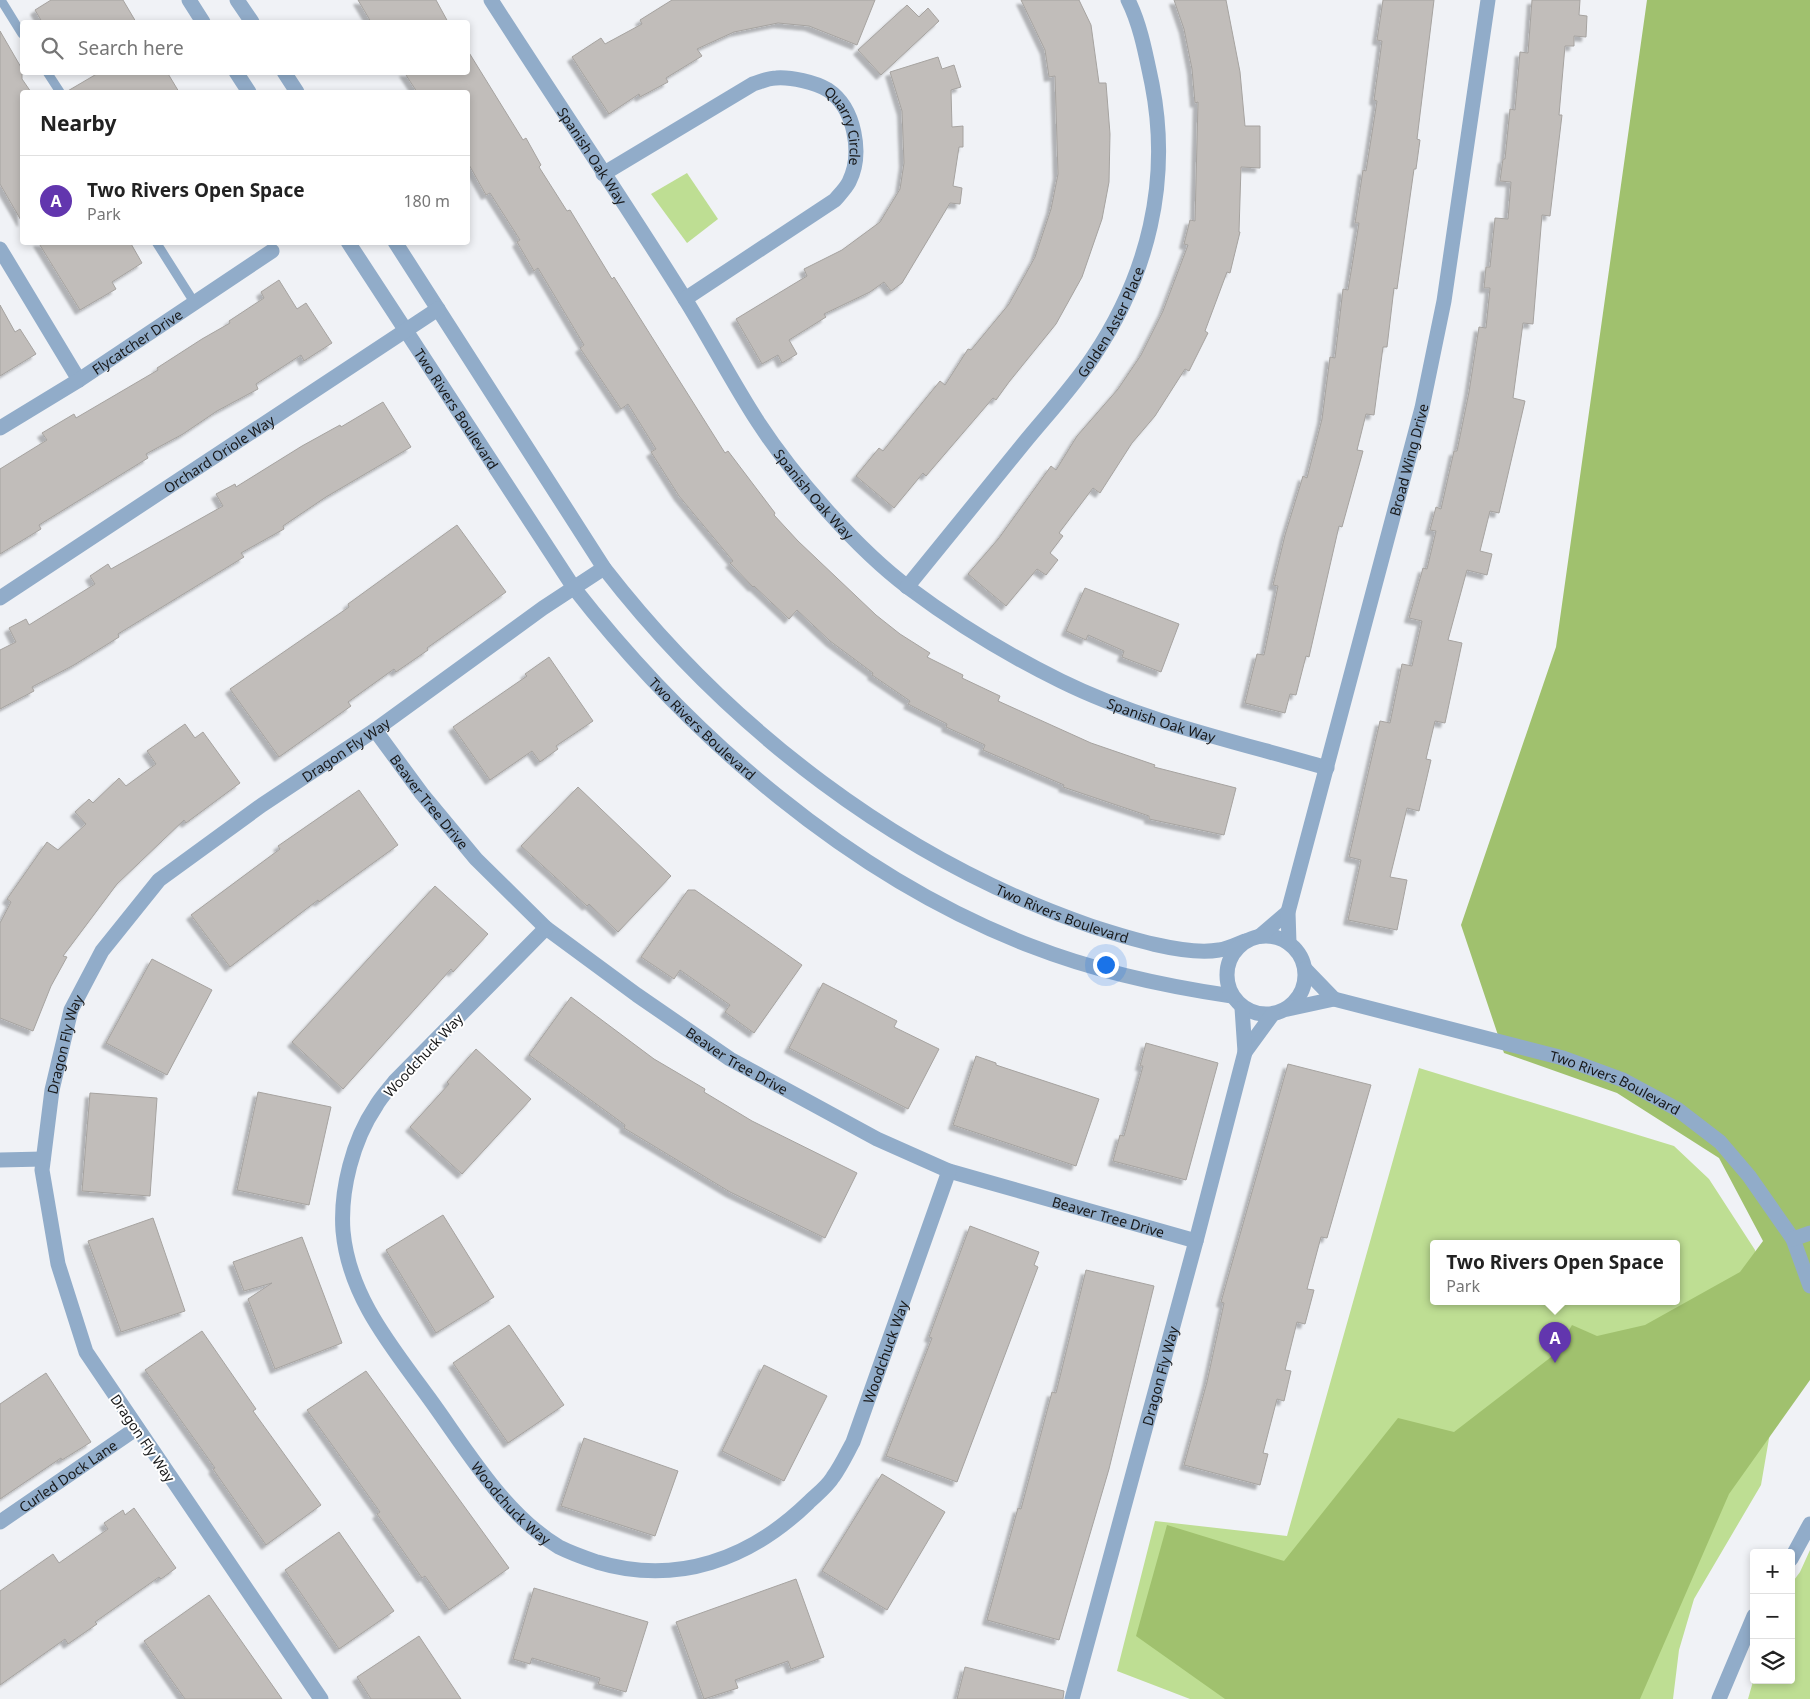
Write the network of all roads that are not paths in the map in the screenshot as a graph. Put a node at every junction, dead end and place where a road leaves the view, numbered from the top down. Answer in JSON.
{"nodes":[{"id":1,"x":0,"y":0,"type":"edge"},
{"id":2,"x":189,"y":0,"type":"edge"},
{"id":3,"x":237,"y":0,"type":"edge"},
{"id":4,"x":491,"y":0,"type":"edge"},
{"id":5,"x":1128,"y":0,"type":"edge"},
{"id":6,"x":1488,"y":0,"type":"edge"},
{"id":7,"x":203,"y":20,"type":"edge"},
{"id":8,"x":251,"y":20,"type":"edge"},
{"id":9,"x":20,"y":31,"type":"edge"},
{"id":10,"x":49,"y":75,"type":"edge"},
{"id":11,"x":238,"y":75,"type":"edge"},
{"id":12,"x":286,"y":75,"type":"edge"},
{"id":13,"x":59,"y":90,"type":"edge"},
{"id":14,"x":248,"y":90,"type":"edge"},
{"id":15,"x":296,"y":90,"type":"edge"},
{"id":16,"x":603,"y":174,"type":"junction"},
{"id":17,"x":158,"y":245,"type":"edge"},
{"id":18,"x":350,"y":245,"type":"edge"},
{"id":19,"x":396,"y":245,"type":"edge"},
{"id":20,"x":0,"y":249,"type":"edge"},
{"id":21,"x":272,"y":251,"type":"dead end"},
{"id":22,"x":685,"y":299,"type":"junction"},
{"id":23,"x":194,"y":302,"type":"junction"},
{"id":24,"x":438,"y":309,"type":"junction"},
{"id":25,"x":405,"y":330,"type":"junction"},
{"id":26,"x":79,"y":380,"type":"junction"},
{"id":27,"x":0,"y":428,"type":"edge"},
{"id":28,"x":604,"y":568,"type":"junction"},
{"id":29,"x":907,"y":587,"type":"junction"},
{"id":30,"x":574,"y":588,"type":"junction"},
{"id":31,"x":0,"y":598,"type":"edge"},
{"id":32,"x":375,"y":730,"type":"junction"},
{"id":33,"x":1326,"y":768,"type":"junction"},
{"id":34,"x":1288,"y":912,"type":"junction"},
{"id":35,"x":546,"y":928,"type":"junction"},
{"id":36,"x":1260,"y":936,"type":"junction"},
{"id":37,"x":1245,"y":942,"type":"junction"},
{"id":38,"x":1289,"y":943,"type":"junction"},
{"id":39,"x":1305,"y":969,"type":"junction"},
{"id":40,"x":1232,"y":996,"type":"junction"},
{"id":41,"x":1334,"y":999,"type":"junction"},
{"id":42,"x":1242,"y":1008,"type":"junction"},
{"id":43,"x":1286,"y":1010,"type":"junction"},
{"id":44,"x":1272,"y":1015,"type":"junction"},
{"id":45,"x":1245,"y":1052,"type":"junction"},
{"id":46,"x":43,"y":1159,"type":"junction"},
{"id":47,"x":0,"y":1160,"type":"edge"},
{"id":48,"x":949,"y":1171,"type":"junction"},
{"id":49,"x":1810,"y":1233,"type":"edge"},
{"id":50,"x":1793,"y":1239,"type":"junction"},
{"id":51,"x":1196,"y":1240,"type":"junction"},
{"id":52,"x":1810,"y":1286,"type":"edge"},
{"id":53,"x":137,"y":1428,"type":"junction"},
{"id":54,"x":0,"y":1522,"type":"edge"},
{"id":55,"x":1810,"y":1524,"type":"edge"},
{"id":56,"x":1795,"y":1552,"type":"edge"},
{"id":57,"x":1750,"y":1625,"type":"edge"},
{"id":58,"x":321,"y":1699,"type":"edge"},
{"id":59,"x":1072,"y":1699,"type":"edge"},
{"id":60,"x":1719,"y":1699,"type":"edge"}],
"edges":[{"from":1,"to":9,"type":"lane"},
{"from":2,"to":7,"type":"street"},
{"from":3,"to":8,"type":"street"},
{"from":4,"to":16,"type":"street","name":"Spanish Oak Way"},
{"from":5,"to":29,"type":"street","name":"Golden Aster Place"},
{"from":6,"to":33,"type":"street","name":"Broad Wing Drive"},
{"from":10,"to":13,"type":"lane"},
{"from":11,"to":14,"type":"street"},
{"from":12,"to":15,"type":"street"},
{"from":16,"to":22,"type":"street","name":"Spanish Oak Way"},
{"from":16,"to":22,"type":"street","name":"Quarry Circle"},
{"from":17,"to":23,"type":"lane"},
{"from":18,"to":25,"type":"street","name":"Two Rivers Boulevard"},
{"from":19,"to":24,"type":"street","name":"Two Rivers Boulevard"},
{"from":20,"to":26,"type":"street"},
{"from":21,"to":23,"type":"street","name":"Flycatcher Drive"},
{"from":22,"to":29,"type":"street","name":"Spanish Oak Way"},
{"from":23,"to":26,"type":"street","name":"Flycatcher Drive"},
{"from":24,"to":25,"type":"street","name":"Orchard Oriole Way"},
{"from":24,"to":28,"type":"street","name":"Two Rivers Boulevard"},
{"from":25,"to":30,"type":"street","name":"Two Rivers Boulevard"},
{"from":25,"to":31,"type":"street","name":"Orchard Oriole Way"},
{"from":26,"to":27,"type":"street","name":"Flycatcher Drive"},
{"from":28,"to":30,"type":"street","name":"Dragon Fly Way"},
{"from":28,"to":37,"type":"street","name":"Two Rivers Boulevard"},
{"from":29,"to":33,"type":"street","name":"Spanish Oak Way"},
{"from":30,"to":32,"type":"street","name":"Dragon Fly Way"},
{"from":30,"to":40,"type":"street","name":"Two Rivers Boulevard"},
{"from":32,"to":35,"type":"street","name":"Beaver Tree Drive"},
{"from":32,"to":46,"type":"street","name":"Dragon Fly Way"},
{"from":33,"to":34,"type":"street","name":"Broad Wing Drive"},
{"from":34,"to":36,"type":"street"},
{"from":34,"to":38,"type":"street","name":"Broad Wing Drive"},
{"from":35,"to":48,"type":"street","name":"Beaver Tree Drive"},
{"from":35,"to":48,"type":"street","name":"Woodchuck Way"},
{"from":36,"to":37,"type":"street","name":"Two Rivers Boulevard"},
{"from":36,"to":38,"type":"street"},
{"from":37,"to":40,"type":"street","name":"Two Rivers Boulevard"},
{"from":38,"to":39,"type":"street"},
{"from":39,"to":41,"type":"street"},
{"from":39,"to":43,"type":"street"},
{"from":40,"to":42,"type":"street","name":"Two Rivers Boulevard"},
{"from":41,"to":43,"type":"street","name":"Two Rivers Boulevard"},
{"from":41,"to":50,"type":"street","name":"Two Rivers Boulevard"},
{"from":42,"to":44,"type":"street"},
{"from":42,"to":45,"type":"street","name":"Dragon Fly Way"},
{"from":43,"to":44,"type":"street","name":"Two Rivers Boulevard"},
{"from":44,"to":45,"type":"street","name":"Dragon Fly Way"},
{"from":45,"to":51,"type":"street","name":"Dragon Fly Way"},
{"from":46,"to":47,"type":"street"},
{"from":46,"to":53,"type":"street","name":"Dragon Fly Way"},
{"from":48,"to":51,"type":"street","name":"Beaver Tree Drive"},
{"from":49,"to":50,"type":"street"},
{"from":50,"to":52,"type":"street","name":"Two Rivers Boulevard"},
{"from":51,"to":59,"type":"street","name":"Dragon Fly Way"},
{"from":53,"to":54,"type":"street","name":"Curled Dock Lane"},
{"from":53,"to":58,"type":"street","name":"Dragon Fly Way"},
{"from":55,"to":56,"type":"street"},
{"from":57,"to":60,"type":"street"}]}
